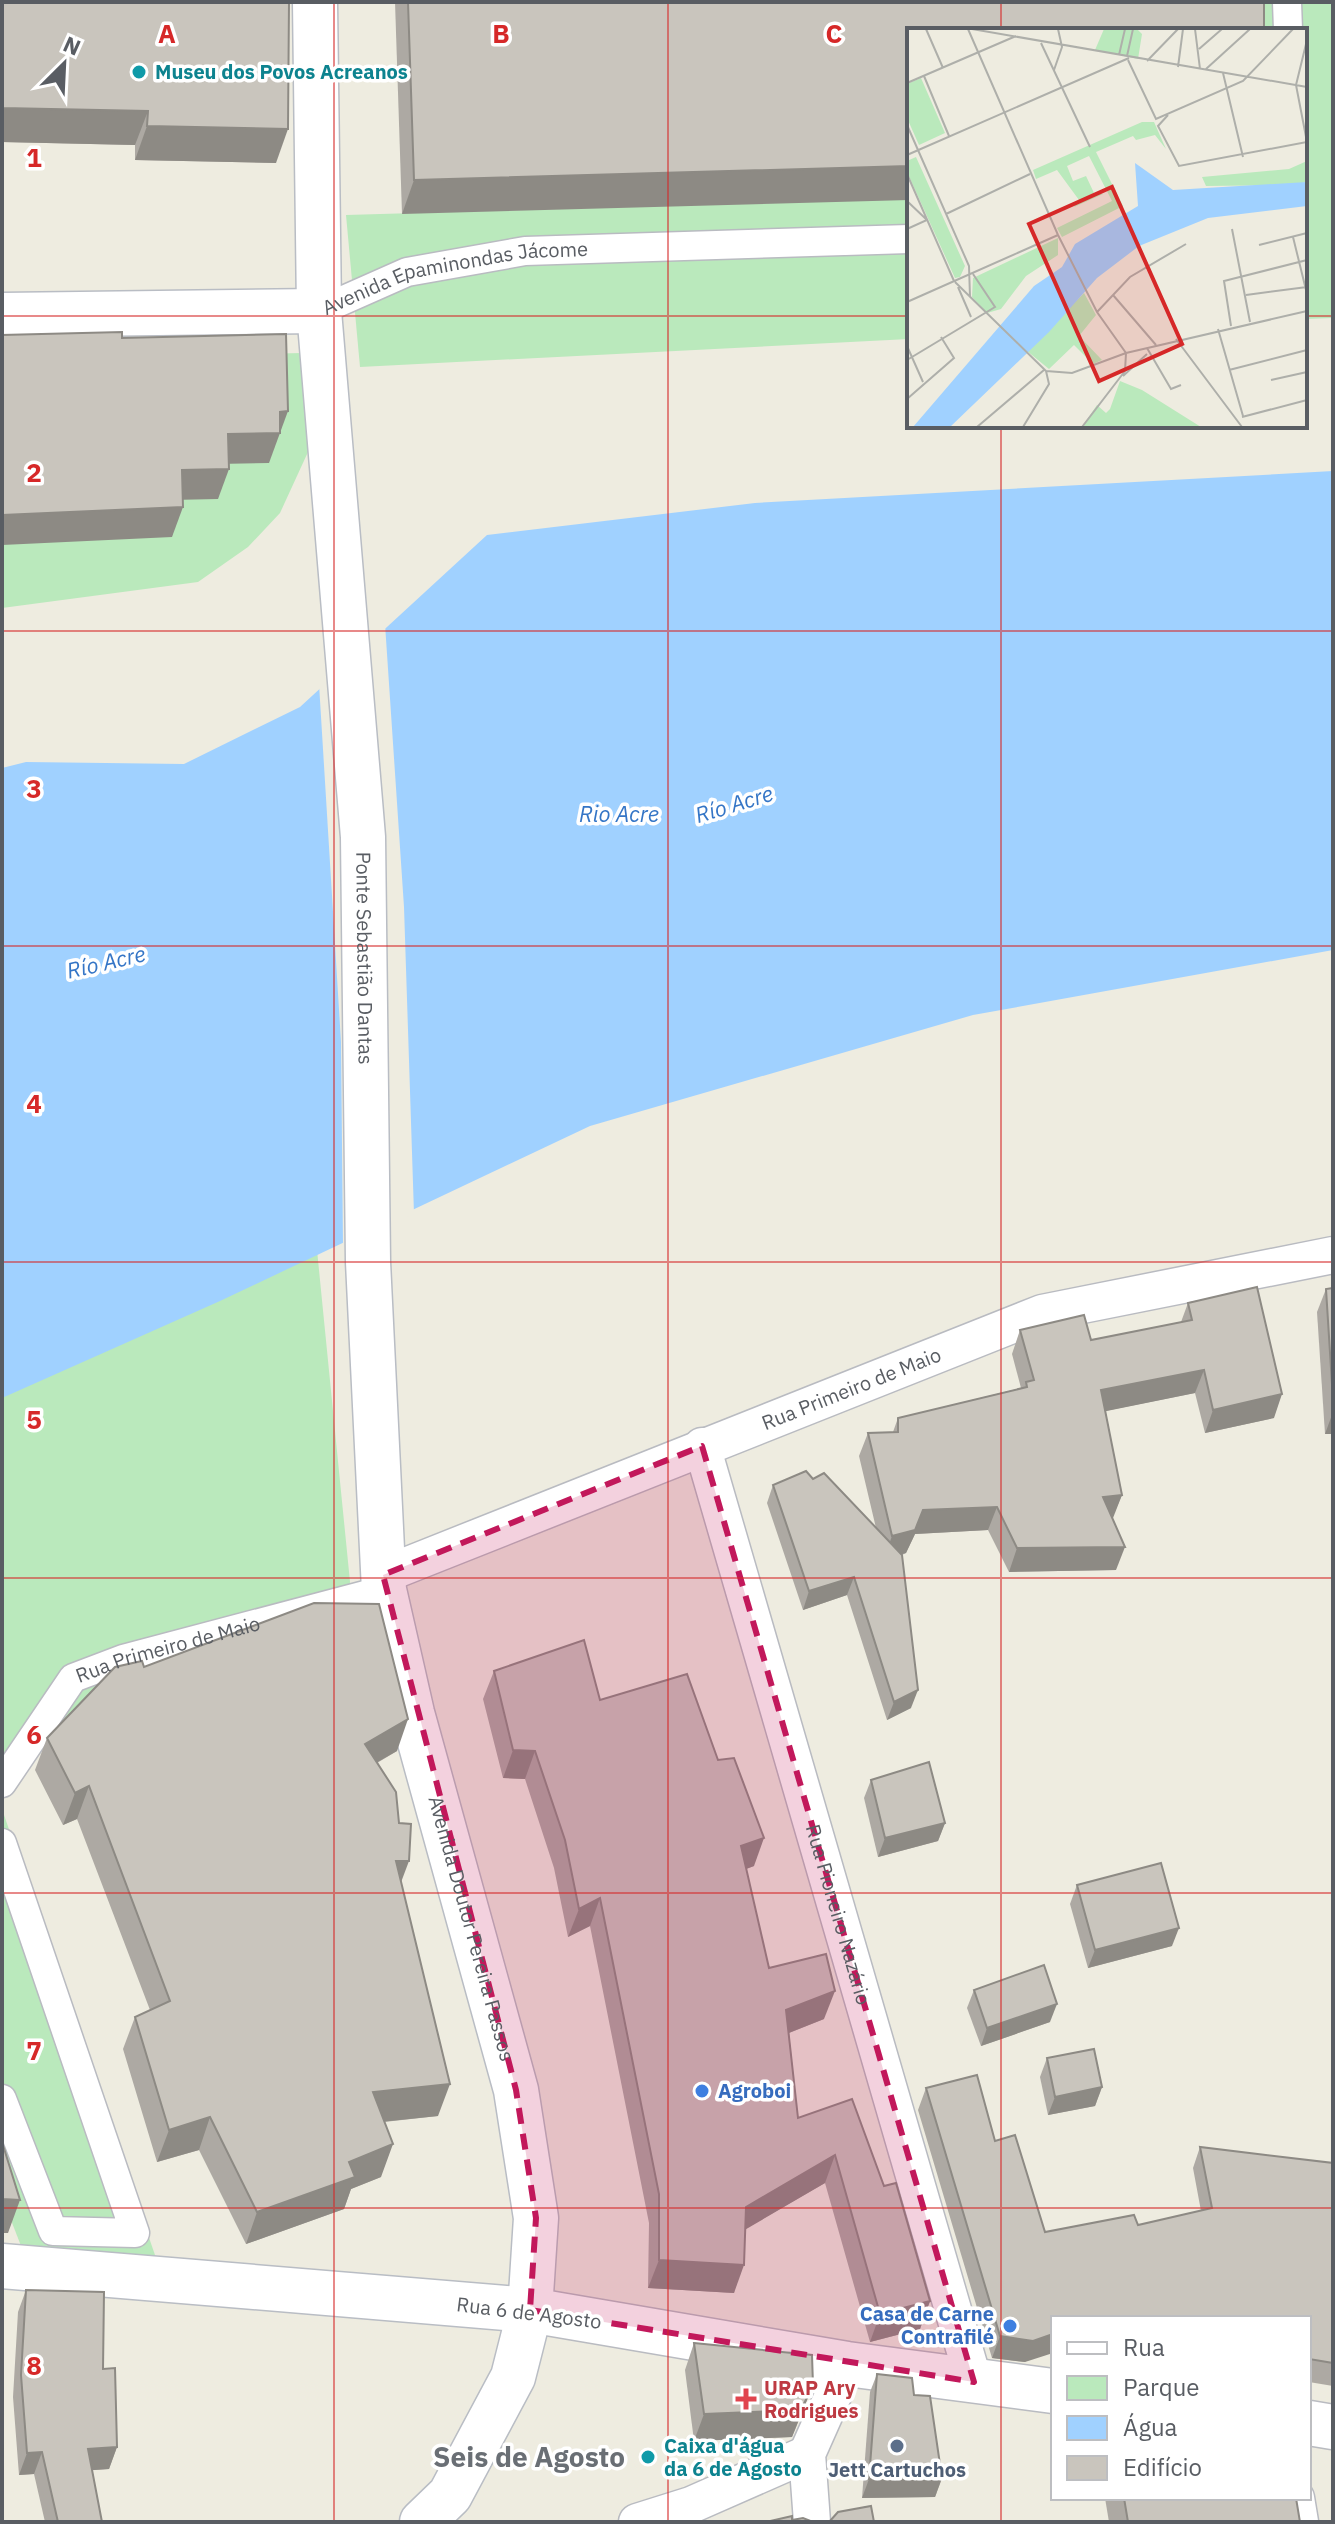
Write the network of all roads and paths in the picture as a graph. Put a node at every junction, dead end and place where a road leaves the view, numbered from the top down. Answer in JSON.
{"nodes":[{"id":1,"x":315,"y":2,"type":"edge"},
{"id":2,"x":1287,"y":2,"type":"edge"},
{"id":3,"x":1288,"y":28,"type":"edge"},
{"id":4,"x":907,"y":239,"type":"edge"},
{"id":5,"x":319,"y":311,"type":"junction"},
{"id":6,"x":2,"y":315,"type":"edge"},
{"id":7,"x":1333,"y":1255,"type":"edge"},
{"id":8,"x":702,"y":1446,"type":"junction"},
{"id":9,"x":383,"y":1572,"type":"junction"},
{"id":10,"x":2,"y":1783,"type":"edge"},
{"id":11,"x":2,"y":1843,"type":"edge"},
{"id":12,"x":2,"y":2099,"type":"edge"},
{"id":13,"x":2,"y":2266,"type":"edge"},
{"id":14,"x":530,"y":2310,"type":"junction"},
{"id":15,"x":847,"y":2364,"type":"junction"},
{"id":16,"x":974,"y":2382,"type":"junction"},
{"id":17,"x":1051,"y":2391,"type":"edge"},
{"id":18,"x":1311,"y":2423,"type":"edge"},
{"id":19,"x":1333,"y":2427,"type":"edge"},
{"id":20,"x":807,"y":2454,"type":"junction"},
{"id":21,"x":1296,"y":2500,"type":"edge"},
{"id":22,"x":422,"y":2522,"type":"edge"},
{"id":23,"x":637,"y":2522,"type":"edge"},
{"id":24,"x":812,"y":2522,"type":"edge"},
{"id":25,"x":1300,"y":2522,"type":"edge"}],
"edges":[{"from":1,"to":5,"type":"main road","name":"Ponte Sebastião Dantas"},
{"from":2,"to":3,"type":"street"},
{"from":4,"to":5,"type":"street","name":"Avenida Epaminondas Jácome"},
{"from":5,"to":6,"type":"main road","name":"Avenida Epaminondas Jácome"},
{"from":5,"to":9,"type":"main road","name":"Ponte Sebastião Dantas"},
{"from":7,"to":8,"type":"street","name":"Rua Primeiro de Maio"},
{"from":8,"to":9,"type":"street","name":"Rua Primeiro de Maio"},
{"from":8,"to":16,"type":"street","name":"Rua Pioneiro Nazário"},
{"from":9,"to":10,"type":"street","name":"Rua Primeiro de Maio"},
{"from":9,"to":14,"type":"main road","name":"Avenida Doutor Pereira Passos"},
{"from":11,"to":12,"type":"street"},
{"from":13,"to":14,"type":"main road","name":"Rua 6 de Agosto"},
{"from":14,"to":15,"type":"main road","name":"Rua 6 de Agosto"},
{"from":14,"to":22,"type":"main road","name":"Avenida Doutor Pereira Passos"},
{"from":15,"to":16,"type":"main road","name":"Rua 6 de Agosto"},
{"from":15,"to":20,"type":"street"},
{"from":16,"to":17,"type":"main road","name":"Rua 6 de Agosto"},
{"from":18,"to":19,"type":"main road"},
{"from":20,"to":23,"type":"street"},
{"from":20,"to":24,"type":"street"},
{"from":21,"to":25,"type":"street"}]}
